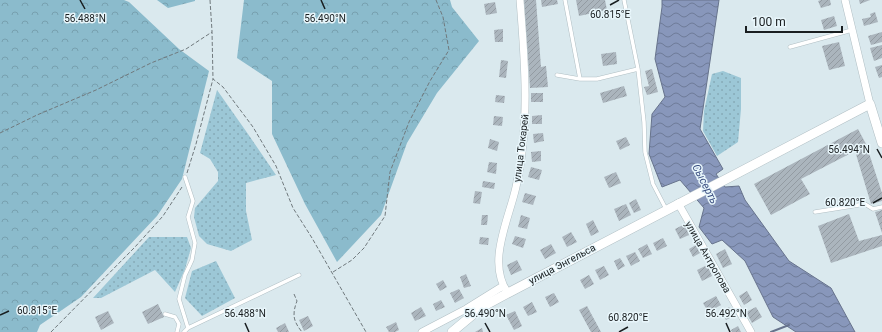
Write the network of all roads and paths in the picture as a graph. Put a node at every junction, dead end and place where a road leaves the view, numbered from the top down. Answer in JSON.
{"nodes":[{"id":1,"x":210,"y":0,"type":"edge"},
{"id":2,"x":436,"y":0,"type":"edge"},
{"id":3,"x":520,"y":0,"type":"edge"},
{"id":4,"x":566,"y":0,"type":"edge"},
{"id":5,"x":624,"y":0,"type":"edge"},
{"id":6,"x":845,"y":0,"type":"edge"},
{"id":7,"x":852,"y":30,"type":"junction"},
{"id":8,"x":212,"y":31,"type":"junction"},
{"id":9,"x":790,"y":47,"type":"dead end"},
{"id":10,"x":638,"y":69,"type":"junction"},
{"id":11,"x":557,"y":75,"type":"dead end"},
{"id":12,"x":213,"y":79,"type":"junction"},
{"id":13,"x":580,"y":79,"type":"junction"},
{"id":14,"x":870,"y":104,"type":"junction"},
{"id":15,"x":0,"y":133,"type":"edge"},
{"id":16,"x":882,"y":143,"type":"edge"},
{"id":17,"x":186,"y":177,"type":"junction"},
{"id":18,"x":678,"y":203,"type":"junction"},
{"id":19,"x":882,"y":207,"type":"edge"},
{"id":20,"x":666,"y":210,"type":"junction"},
{"id":21,"x":815,"y":212,"type":"dead end"},
{"id":22,"x":332,"y":273,"type":"junction"},
{"id":23,"x":299,"y":275,"type":"dead end"},
{"id":24,"x":505,"y":290,"type":"junction"},
{"id":25,"x":294,"y":294,"type":"dead end"},
{"id":26,"x":166,"y":314,"type":"dead end"},
{"id":27,"x":467,"y":314,"type":"junction"},
{"id":28,"x":188,"y":328,"type":"junction"},
{"id":29,"x":51,"y":332,"type":"edge"},
{"id":30,"x":177,"y":332,"type":"edge"},
{"id":31,"x":184,"y":332,"type":"edge"},
{"id":32,"x":302,"y":332,"type":"edge"},
{"id":33,"x":366,"y":332,"type":"edge"},
{"id":34,"x":422,"y":332,"type":"edge"},
{"id":35,"x":452,"y":332,"type":"edge"},
{"id":36,"x":751,"y":332,"type":"edge"}],
"edges":[{"from":1,"to":8,"type":"path"},
{"from":2,"to":22,"type":"path"},
{"from":3,"to":24,"type":"street","name":"улица Токарей"},
{"from":4,"to":13,"type":"lane"},
{"from":5,"to":10,"type":"lane"},
{"from":6,"to":7,"type":"street"},
{"from":7,"to":9,"type":"lane"},
{"from":7,"to":14,"type":"street"},
{"from":8,"to":12,"type":"path"},
{"from":8,"to":15,"type":"path"},
{"from":10,"to":13,"type":"lane"},
{"from":10,"to":20,"type":"lane"},
{"from":11,"to":13,"type":"lane"},
{"from":12,"to":17,"type":"path"},
{"from":12,"to":22,"type":"path"},
{"from":14,"to":16,"type":"street"},
{"from":14,"to":18,"type":"street","name":"улица Энгельса"},
{"from":17,"to":28,"type":"lane"},
{"from":17,"to":29,"type":"path"},
{"from":18,"to":20,"type":"street","name":"улица Энгельса"},
{"from":18,"to":36,"type":"street","name":"улица Антропова"},
{"from":19,"to":21,"type":"lane"},
{"from":20,"to":24,"type":"street","name":"улица Энгельса"},
{"from":22,"to":33,"type":"path"},
{"from":23,"to":28,"type":"lane"},
{"from":24,"to":27,"type":"street","name":"улица Энгельса"},
{"from":25,"to":32,"type":"path"},
{"from":26,"to":30,"type":"lane"},
{"from":27,"to":34,"type":"street"},
{"from":27,"to":35,"type":"street","name":"улица Энгельса"},
{"from":28,"to":31,"type":"lane"}]}
